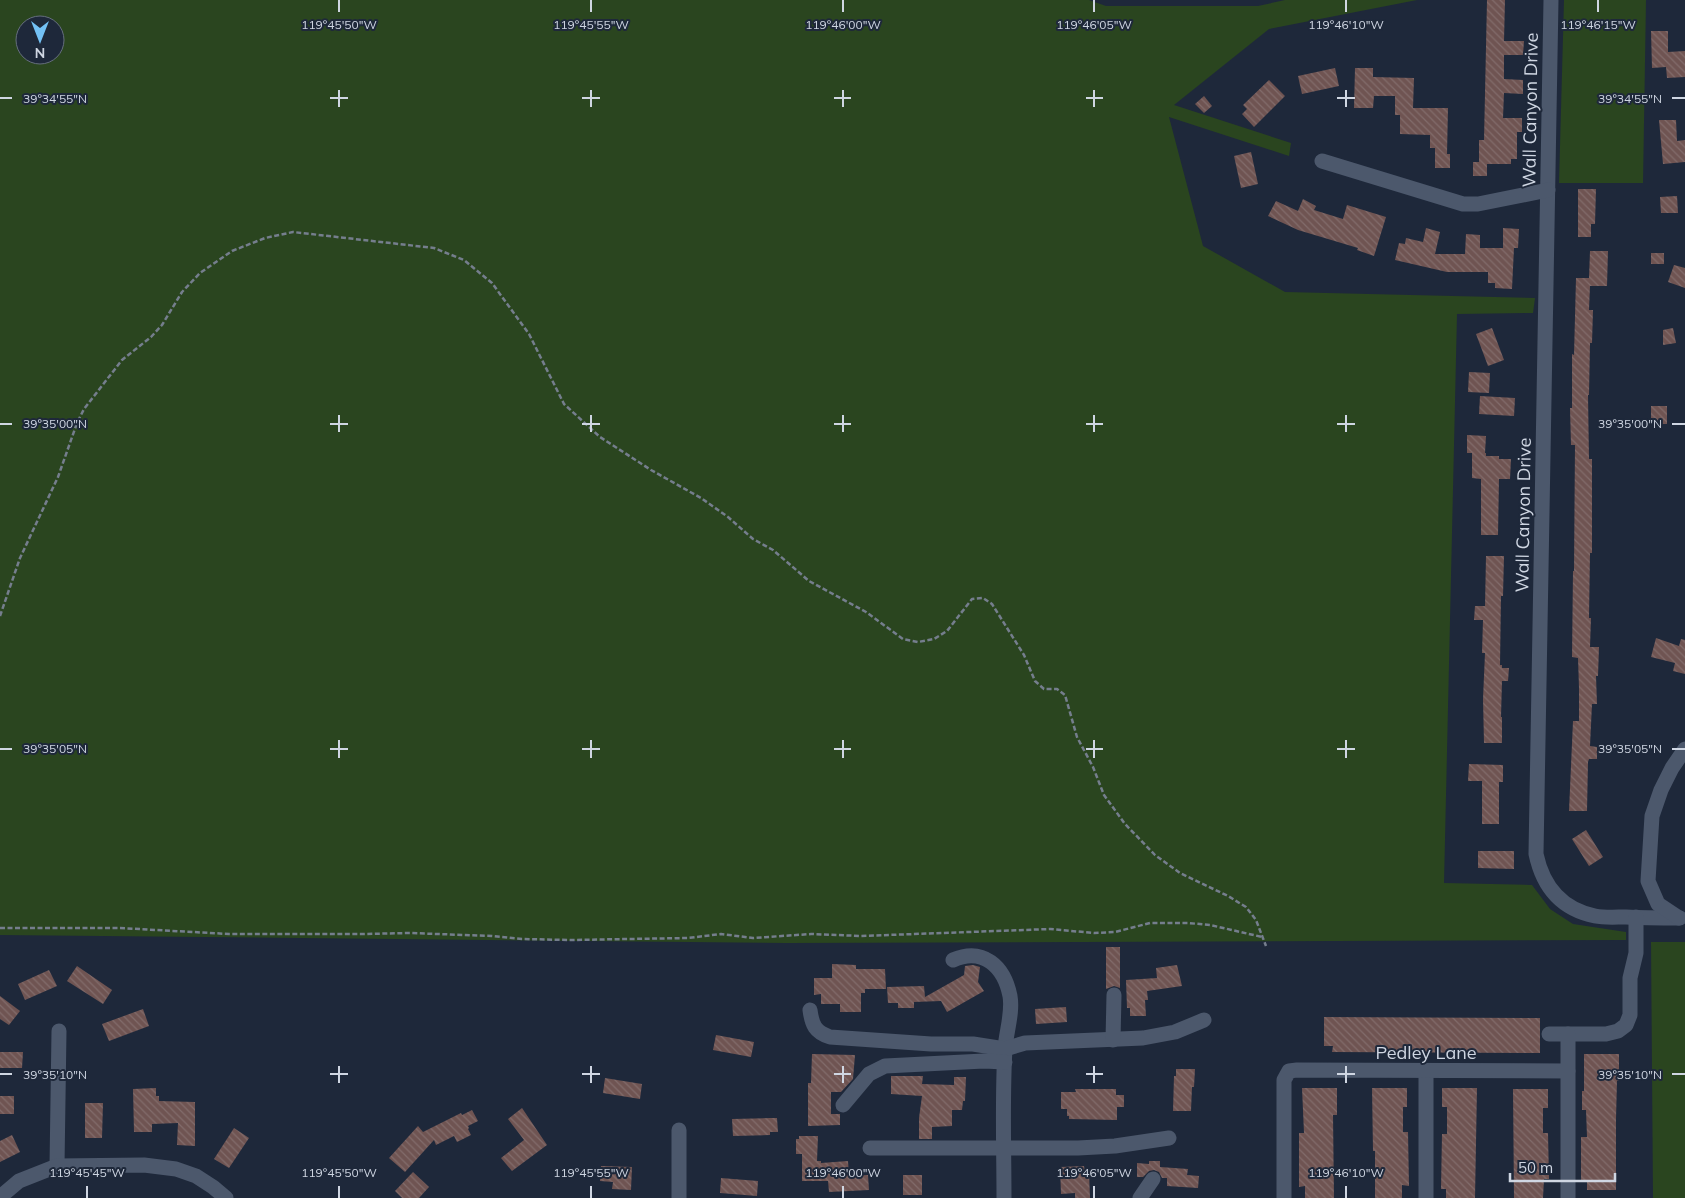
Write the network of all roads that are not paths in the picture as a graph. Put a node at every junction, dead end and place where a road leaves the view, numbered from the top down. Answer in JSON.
{"nodes":[{"id":1,"x":1551,"y":0,"type":"edge"},
{"id":2,"x":1322,"y":160,"type":"dead end"},
{"id":3,"x":1548,"y":190,"type":"junction"},
{"id":4,"x":1685,"y":749,"type":"edge"},
{"id":5,"x":1636,"y":917,"type":"junction"},
{"id":6,"x":1683,"y":920,"type":"edge"},
{"id":7,"x":953,"y":960,"type":"dead end"},
{"id":8,"x":1114,"y":995,"type":"dead end"},
{"id":9,"x":810,"y":1010,"type":"dead end"},
{"id":10,"x":1204,"y":1020,"type":"dead end"},
{"id":11,"x":59,"y":1031,"type":"dead end"},
{"id":12,"x":1549,"y":1034,"type":"dead end"},
{"id":13,"x":1568,"y":1034,"type":"junction"},
{"id":14,"x":1113,"y":1040,"type":"junction"},
{"id":15,"x":1005,"y":1056,"type":"junction"},
{"id":16,"x":1568,"y":1070,"type":"junction"},
{"id":17,"x":1426,"y":1071,"type":"junction"},
{"id":18,"x":844,"y":1105,"type":"dead end"},
{"id":19,"x":679,"y":1130,"type":"dead end"},
{"id":20,"x":1169,"y":1138,"type":"dead end"},
{"id":21,"x":1004,"y":1147,"type":"junction"},
{"id":22,"x":870,"y":1148,"type":"dead end"},
{"id":23,"x":57,"y":1166,"type":"junction"},
{"id":24,"x":1153,"y":1179,"type":"dead end"},
{"id":25,"x":0,"y":1197,"type":"edge"},
{"id":26,"x":226,"y":1198,"type":"edge"},
{"id":27,"x":679,"y":1198,"type":"edge"},
{"id":28,"x":1004,"y":1198,"type":"edge"},
{"id":29,"x":1140,"y":1198,"type":"edge"},
{"id":30,"x":1284,"y":1198,"type":"edge"},
{"id":31,"x":1426,"y":1198,"type":"edge"},
{"id":32,"x":1568,"y":1198,"type":"edge"}],
"edges":[{"from":1,"to":3,"type":"street","name":"Wall Canyon Drive"},
{"from":2,"to":3,"type":"street"},
{"from":3,"to":5,"type":"street","name":"Wall Canyon Drive"},
{"from":4,"to":6,"type":"street"},
{"from":5,"to":6,"type":"street","name":"Wall Canyon Drive"},
{"from":5,"to":13,"type":"street"},
{"from":7,"to":15,"type":"street"},
{"from":8,"to":14,"type":"street"},
{"from":9,"to":15,"type":"street"},
{"from":10,"to":14,"type":"street"},
{"from":11,"to":23,"type":"street"},
{"from":12,"to":13,"type":"street"},
{"from":13,"to":16,"type":"street"},
{"from":14,"to":15,"type":"street"},
{"from":15,"to":18,"type":"street"},
{"from":15,"to":21,"type":"street"},
{"from":16,"to":17,"type":"street","name":"Pedley Lane"},
{"from":16,"to":32,"type":"street"},
{"from":17,"to":30,"type":"street","name":"Pedley Lane"},
{"from":17,"to":31,"type":"street"},
{"from":19,"to":27,"type":"street"},
{"from":20,"to":21,"type":"street"},
{"from":21,"to":22,"type":"street"},
{"from":21,"to":28,"type":"street"},
{"from":23,"to":25,"type":"street"},
{"from":23,"to":26,"type":"street"},
{"from":24,"to":29,"type":"street"}]}
